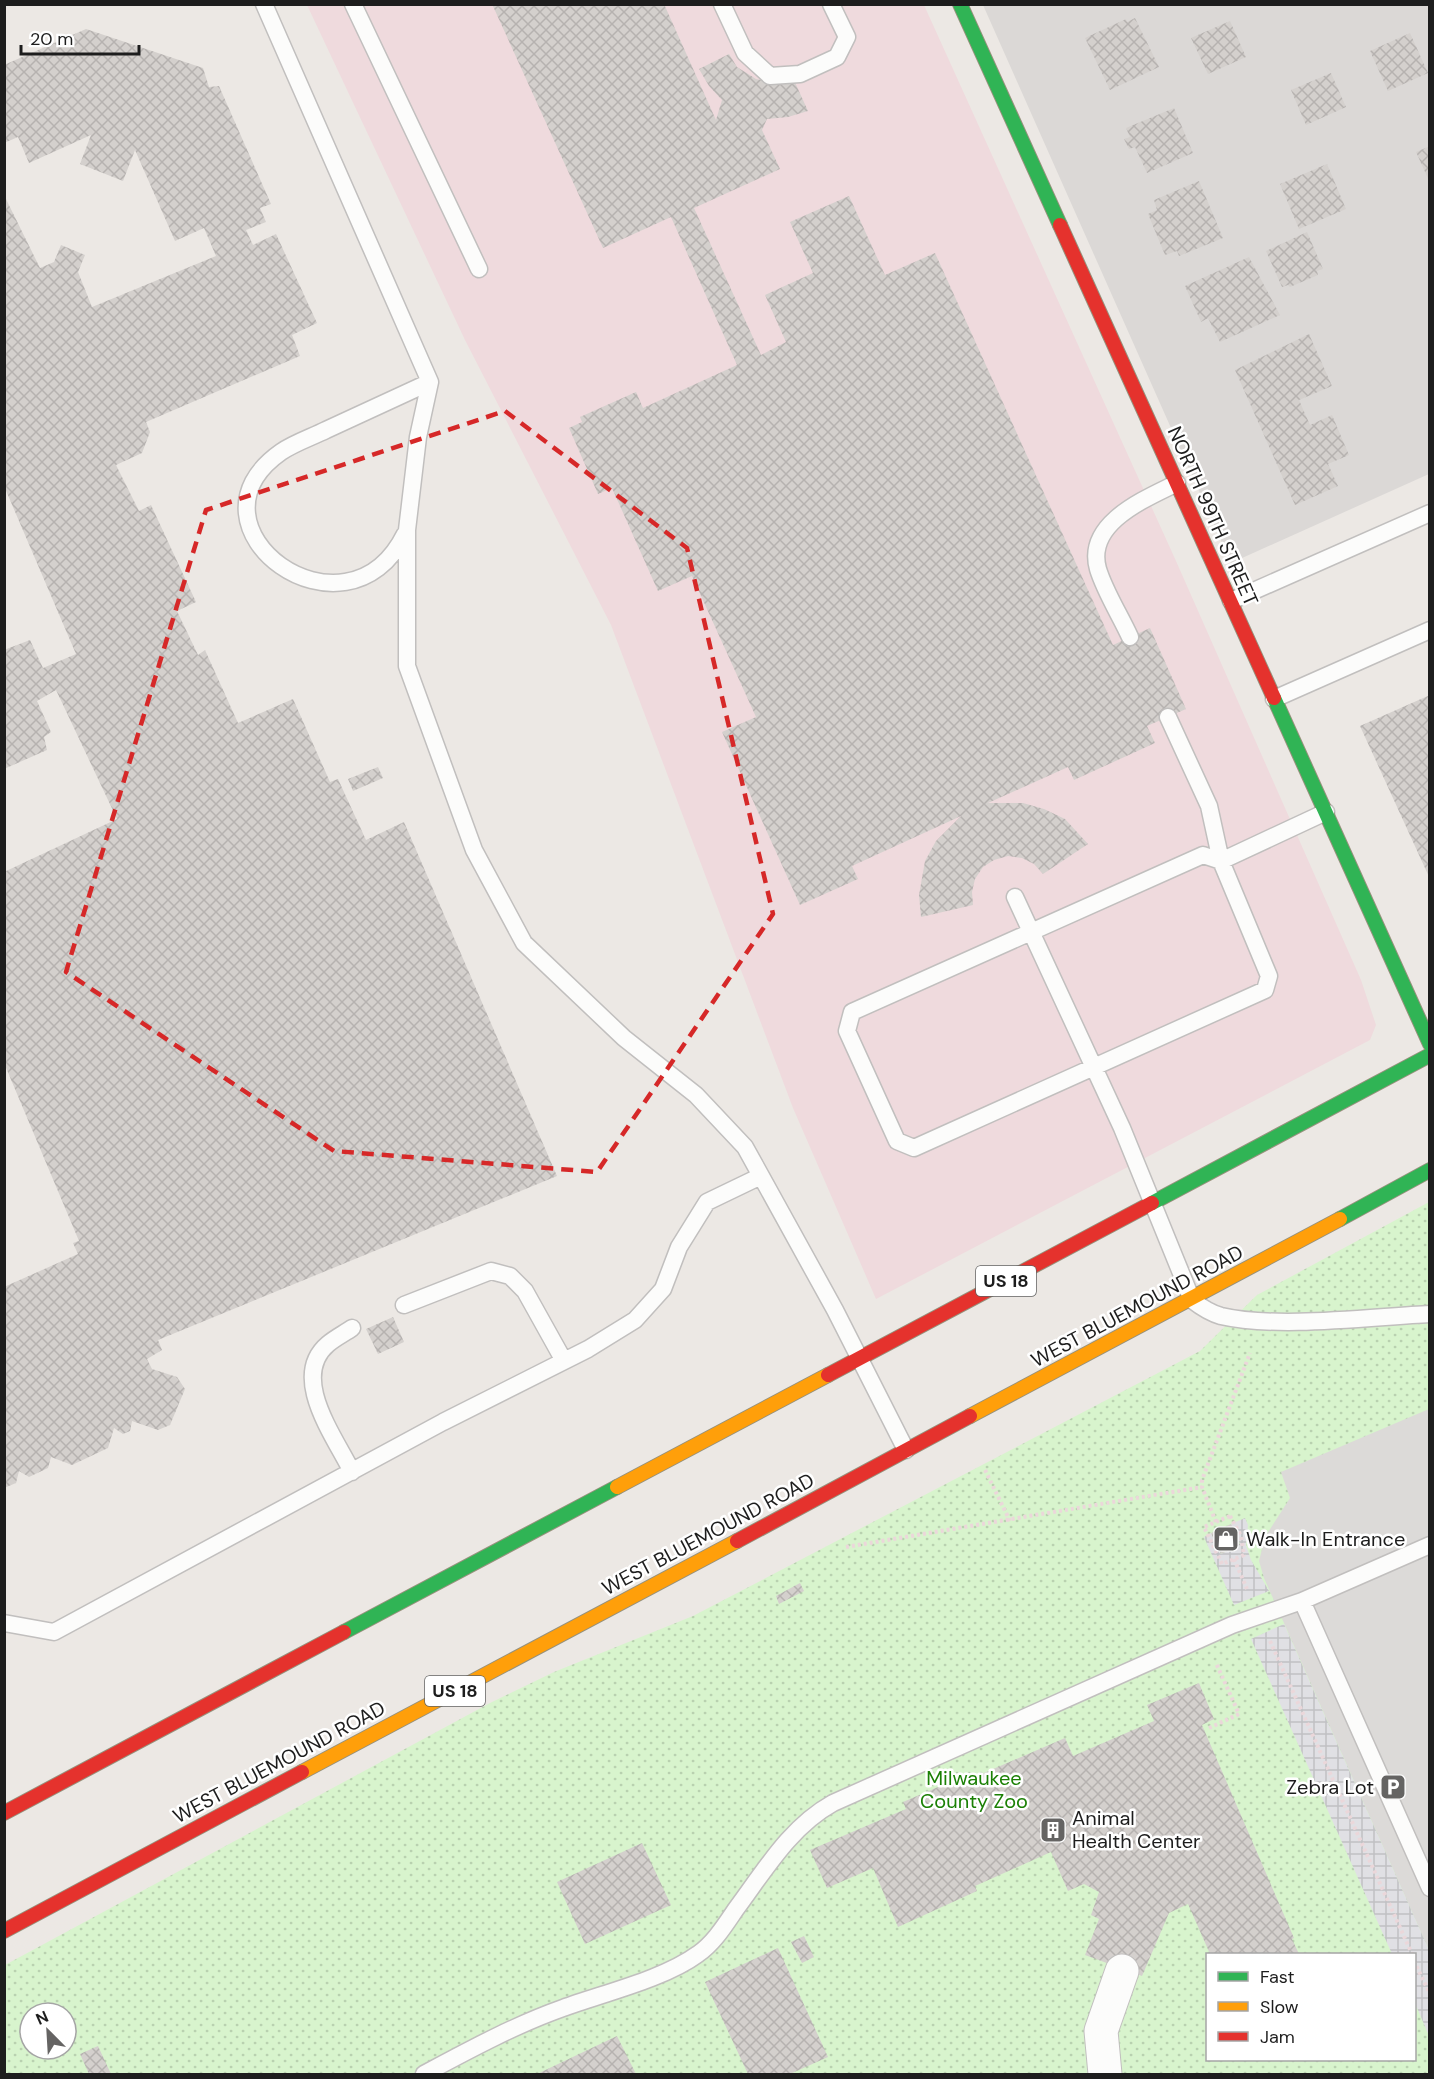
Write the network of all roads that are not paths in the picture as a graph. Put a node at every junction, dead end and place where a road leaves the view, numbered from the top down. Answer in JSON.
{"nodes":[{"id":1,"x":264,"y":4,"type":"edge"},
{"id":2,"x":353,"y":4,"type":"edge"},
{"id":3,"x":722,"y":4,"type":"edge"},
{"id":4,"x":831,"y":4,"type":"edge"},
{"id":5,"x":960,"y":4,"type":"edge"},
{"id":6,"x":479,"y":269,"type":"dead end"},
{"id":7,"x":430,"y":382,"type":"junction"},
{"id":8,"x":1176,"y":483,"type":"junction"},
{"id":9,"x":1430,"y":513,"type":"edge"},
{"id":10,"x":407,"y":530,"type":"junction"},
{"id":11,"x":1231,"y":601,"type":"junction"},
{"id":12,"x":1430,"y":630,"type":"edge"},
{"id":13,"x":1130,"y":637,"type":"dead end"},
{"id":14,"x":1274,"y":699,"type":"junction"},
{"id":15,"x":1168,"y":717,"type":"dead end"},
{"id":16,"x":1326,"y":812,"type":"junction"},
{"id":17,"x":1221,"y":861,"type":"junction"},
{"id":18,"x":1015,"y":897,"type":"dead end"},
{"id":19,"x":1030,"y":930,"type":"junction"},
{"id":20,"x":1430,"y":1044,"type":"edge"},
{"id":21,"x":1430,"y":1055,"type":"edge"},
{"id":22,"x":1094,"y":1068,"type":"junction"},
{"id":23,"x":1430,"y":1170,"type":"edge"},
{"id":24,"x":761,"y":1176,"type":"junction"},
{"id":25,"x":1152,"y":1203,"type":"junction"},
{"id":26,"x":1192,"y":1300,"type":"junction"},
{"id":27,"x":404,"y":1305,"type":"dead end"},
{"id":28,"x":1430,"y":1314,"type":"edge"},
{"id":29,"x":352,"y":1328,"type":"dead end"},
{"id":30,"x":860,"y":1359,"type":"junction"},
{"id":31,"x":564,"y":1361,"type":"junction"},
{"id":32,"x":906,"y":1450,"type":"junction"},
{"id":33,"x":352,"y":1472,"type":"junction"},
{"id":34,"x":1430,"y":1545,"type":"edge"},
{"id":35,"x":1302,"y":1601,"type":"junction"},
{"id":36,"x":4,"y":1623,"type":"edge"},
{"id":37,"x":4,"y":1813,"type":"edge"},
{"id":38,"x":1430,"y":1888,"type":"edge"},
{"id":39,"x":4,"y":1931,"type":"edge"},
{"id":40,"x":1122,"y":1971,"type":"dead end"},
{"id":41,"x":424,"y":2074,"type":"edge"},
{"id":42,"x":1105,"y":2074,"type":"edge"}],
"edges":[{"from":1,"to":7,"type":"lane"},
{"from":2,"to":6,"type":"lane"},
{"from":3,"to":4,"type":"lane"},
{"from":5,"to":8,"type":"main road","name":"NORTH 99TH STREET"},
{"from":7,"to":10,"type":"lane"},
{"from":7,"to":10,"type":"lane"},
{"from":8,"to":11,"type":"main road","name":"NORTH 99TH STREET"},
{"from":8,"to":13,"type":"lane"},
{"from":9,"to":11,"type":"lane"},
{"from":10,"to":24,"type":"lane"},
{"from":11,"to":14,"type":"main road","name":"NORTH 99TH STREET"},
{"from":12,"to":14,"type":"lane"},
{"from":14,"to":16,"type":"main road","name":"NORTH 99TH STREET"},
{"from":15,"to":17,"type":"lane"},
{"from":16,"to":17,"type":"lane"},
{"from":16,"to":20,"type":"main road","name":"NORTH 99TH STREET"},
{"from":17,"to":19,"type":"lane"},
{"from":17,"to":22,"type":"lane"},
{"from":18,"to":19,"type":"lane"},
{"from":19,"to":22,"type":"lane"},
{"from":19,"to":22,"type":"lane"},
{"from":21,"to":25,"type":"main road","number":"US 18"},
{"from":22,"to":25,"type":"lane"},
{"from":23,"to":26,"type":"main road","name":"WEST BLUEMOUND ROAD","number":"US 18"},
{"from":24,"to":30,"type":"lane"},
{"from":24,"to":31,"type":"lane"},
{"from":25,"to":26,"type":"lane"},
{"from":25,"to":30,"type":"main road","number":"US 18"},
{"from":26,"to":28,"type":"lane"},
{"from":26,"to":32,"type":"main road","name":"WEST BLUEMOUND ROAD","number":"US 18"},
{"from":27,"to":31,"type":"lane"},
{"from":29,"to":33,"type":"lane"},
{"from":30,"to":32,"type":"lane"},
{"from":30,"to":37,"type":"main road","number":"US 18"},
{"from":31,"to":33,"type":"lane"},
{"from":32,"to":39,"type":"main road","name":"WEST BLUEMOUND ROAD","number":"US 18"},
{"from":33,"to":36,"type":"lane"},
{"from":34,"to":35,"type":"lane"},
{"from":35,"to":38,"type":"lane"},
{"from":35,"to":41,"type":"lane"},
{"from":40,"to":42,"type":"street"}]}
